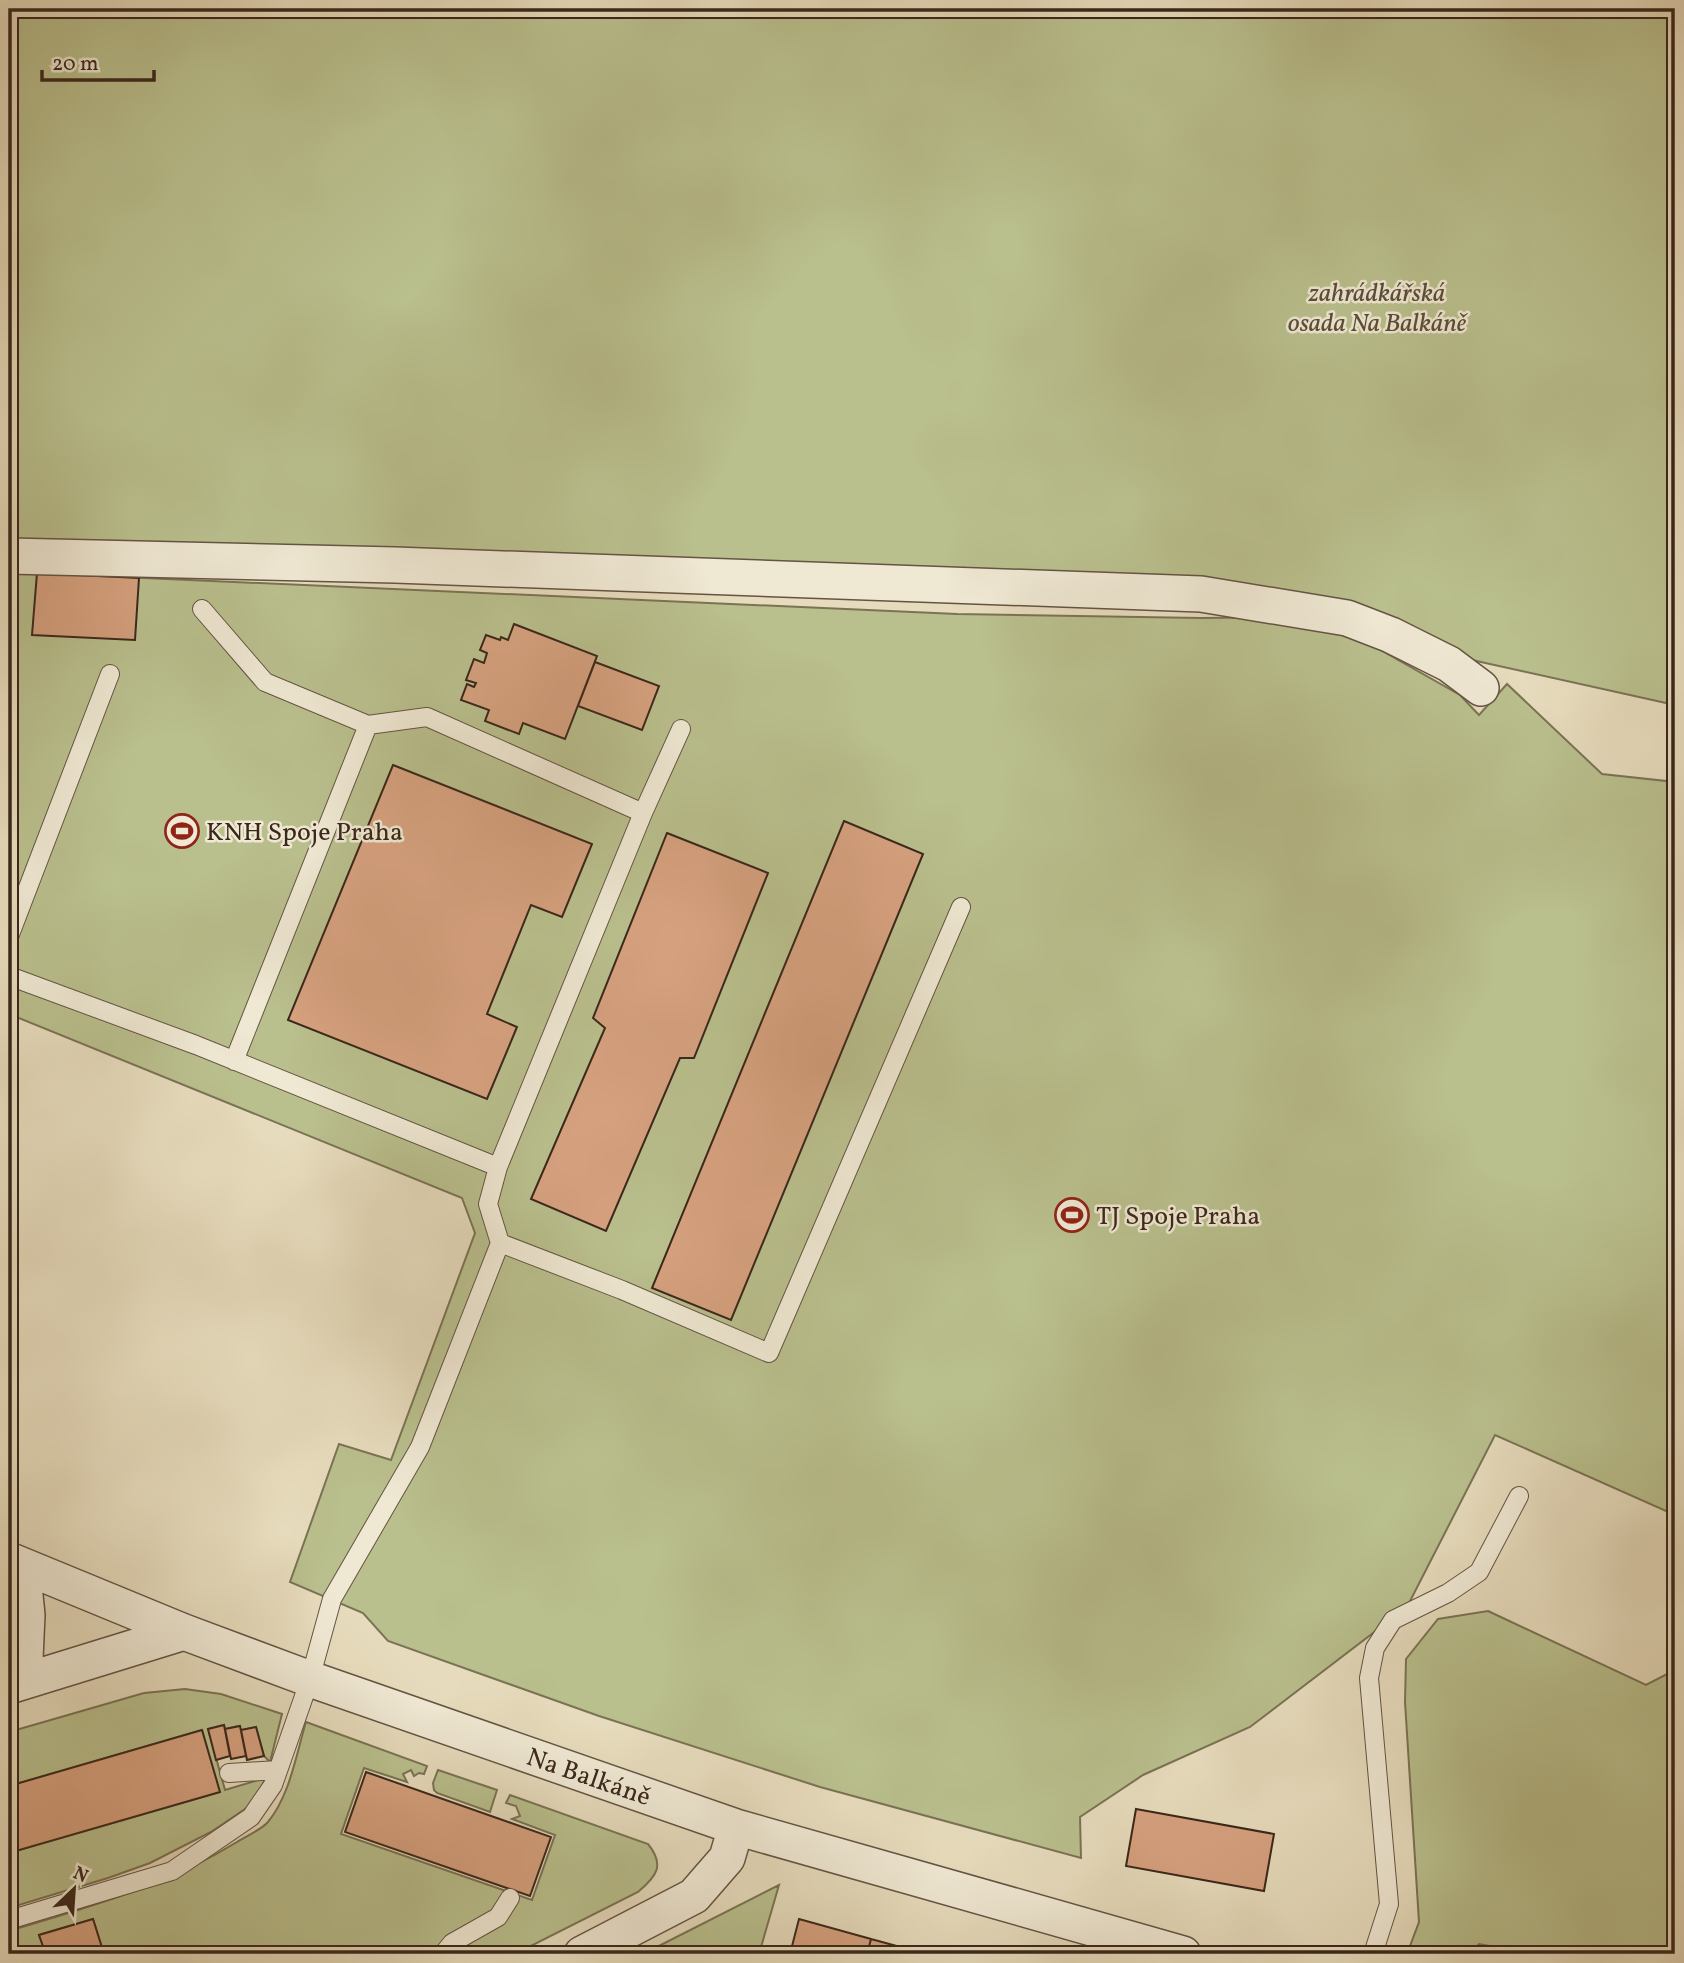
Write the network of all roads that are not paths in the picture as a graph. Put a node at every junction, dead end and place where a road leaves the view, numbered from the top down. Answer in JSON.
{"nodes":[{"id":1,"x":9,"y":556,"type":"edge"},
{"id":2,"x":202,"y":610,"type":"dead end"},
{"id":3,"x":110,"y":674,"type":"dead end"},
{"id":4,"x":1481,"y":688,"type":"dead end"},
{"id":5,"x":368,"y":725,"type":"junction"},
{"id":6,"x":681,"y":729,"type":"dead end"},
{"id":7,"x":643,"y":813,"type":"junction"},
{"id":8,"x":961,"y":907,"type":"dead end"},
{"id":9,"x":9,"y":937,"type":"edge"},
{"id":10,"x":9,"y":976,"type":"edge"},
{"id":11,"x":234,"y":1061,"type":"junction"},
{"id":12,"x":498,"y":1167,"type":"junction"},
{"id":13,"x":500,"y":1244,"type":"junction"},
{"id":14,"x":1519,"y":1496,"type":"dead end"},
{"id":15,"x":16,"y":1563,"type":"edge"},
{"id":16,"x":184,"y":1632,"type":"junction"},
{"id":17,"x":310,"y":1679,"type":"junction"},
{"id":18,"x":16,"y":1683,"type":"edge"},
{"id":19,"x":278,"y":1770,"type":"junction"},
{"id":20,"x":229,"y":1773,"type":"dead end"},
{"id":21,"x":736,"y":1827,"type":"junction"},
{"id":22,"x":510,"y":1898,"type":"dead end"},
{"id":23,"x":9,"y":1920,"type":"edge"},
{"id":24,"x":443,"y":1954,"type":"edge"},
{"id":25,"x":582,"y":1954,"type":"edge"},
{"id":26,"x":1182,"y":1954,"type":"edge"},
{"id":27,"x":1373,"y":1954,"type":"edge"}],
"edges":[{"from":1,"to":4,"type":"street"},
{"from":2,"to":5,"type":"lane"},
{"from":3,"to":9,"type":"lane"},
{"from":5,"to":7,"type":"lane"},
{"from":5,"to":11,"type":"lane"},
{"from":6,"to":7,"type":"lane"},
{"from":7,"to":12,"type":"lane"},
{"from":8,"to":13,"type":"lane"},
{"from":10,"to":11,"type":"lane"},
{"from":11,"to":12,"type":"lane"},
{"from":12,"to":13,"type":"lane"},
{"from":13,"to":17,"type":"lane"},
{"from":14,"to":27,"type":"lane"},
{"from":15,"to":16,"type":"street","name":"Na Balkáně"},
{"from":15,"to":18,"type":"street"},
{"from":16,"to":17,"type":"street","name":"Na Balkáně"},
{"from":16,"to":18,"type":"street"},
{"from":17,"to":19,"type":"lane"},
{"from":17,"to":21,"type":"street","name":"Na Balkáně"},
{"from":19,"to":20,"type":"lane"},
{"from":19,"to":23,"type":"lane"},
{"from":21,"to":25,"type":"street"},
{"from":21,"to":26,"type":"street","name":"Na Balkáně"},
{"from":22,"to":24,"type":"lane"}]}
